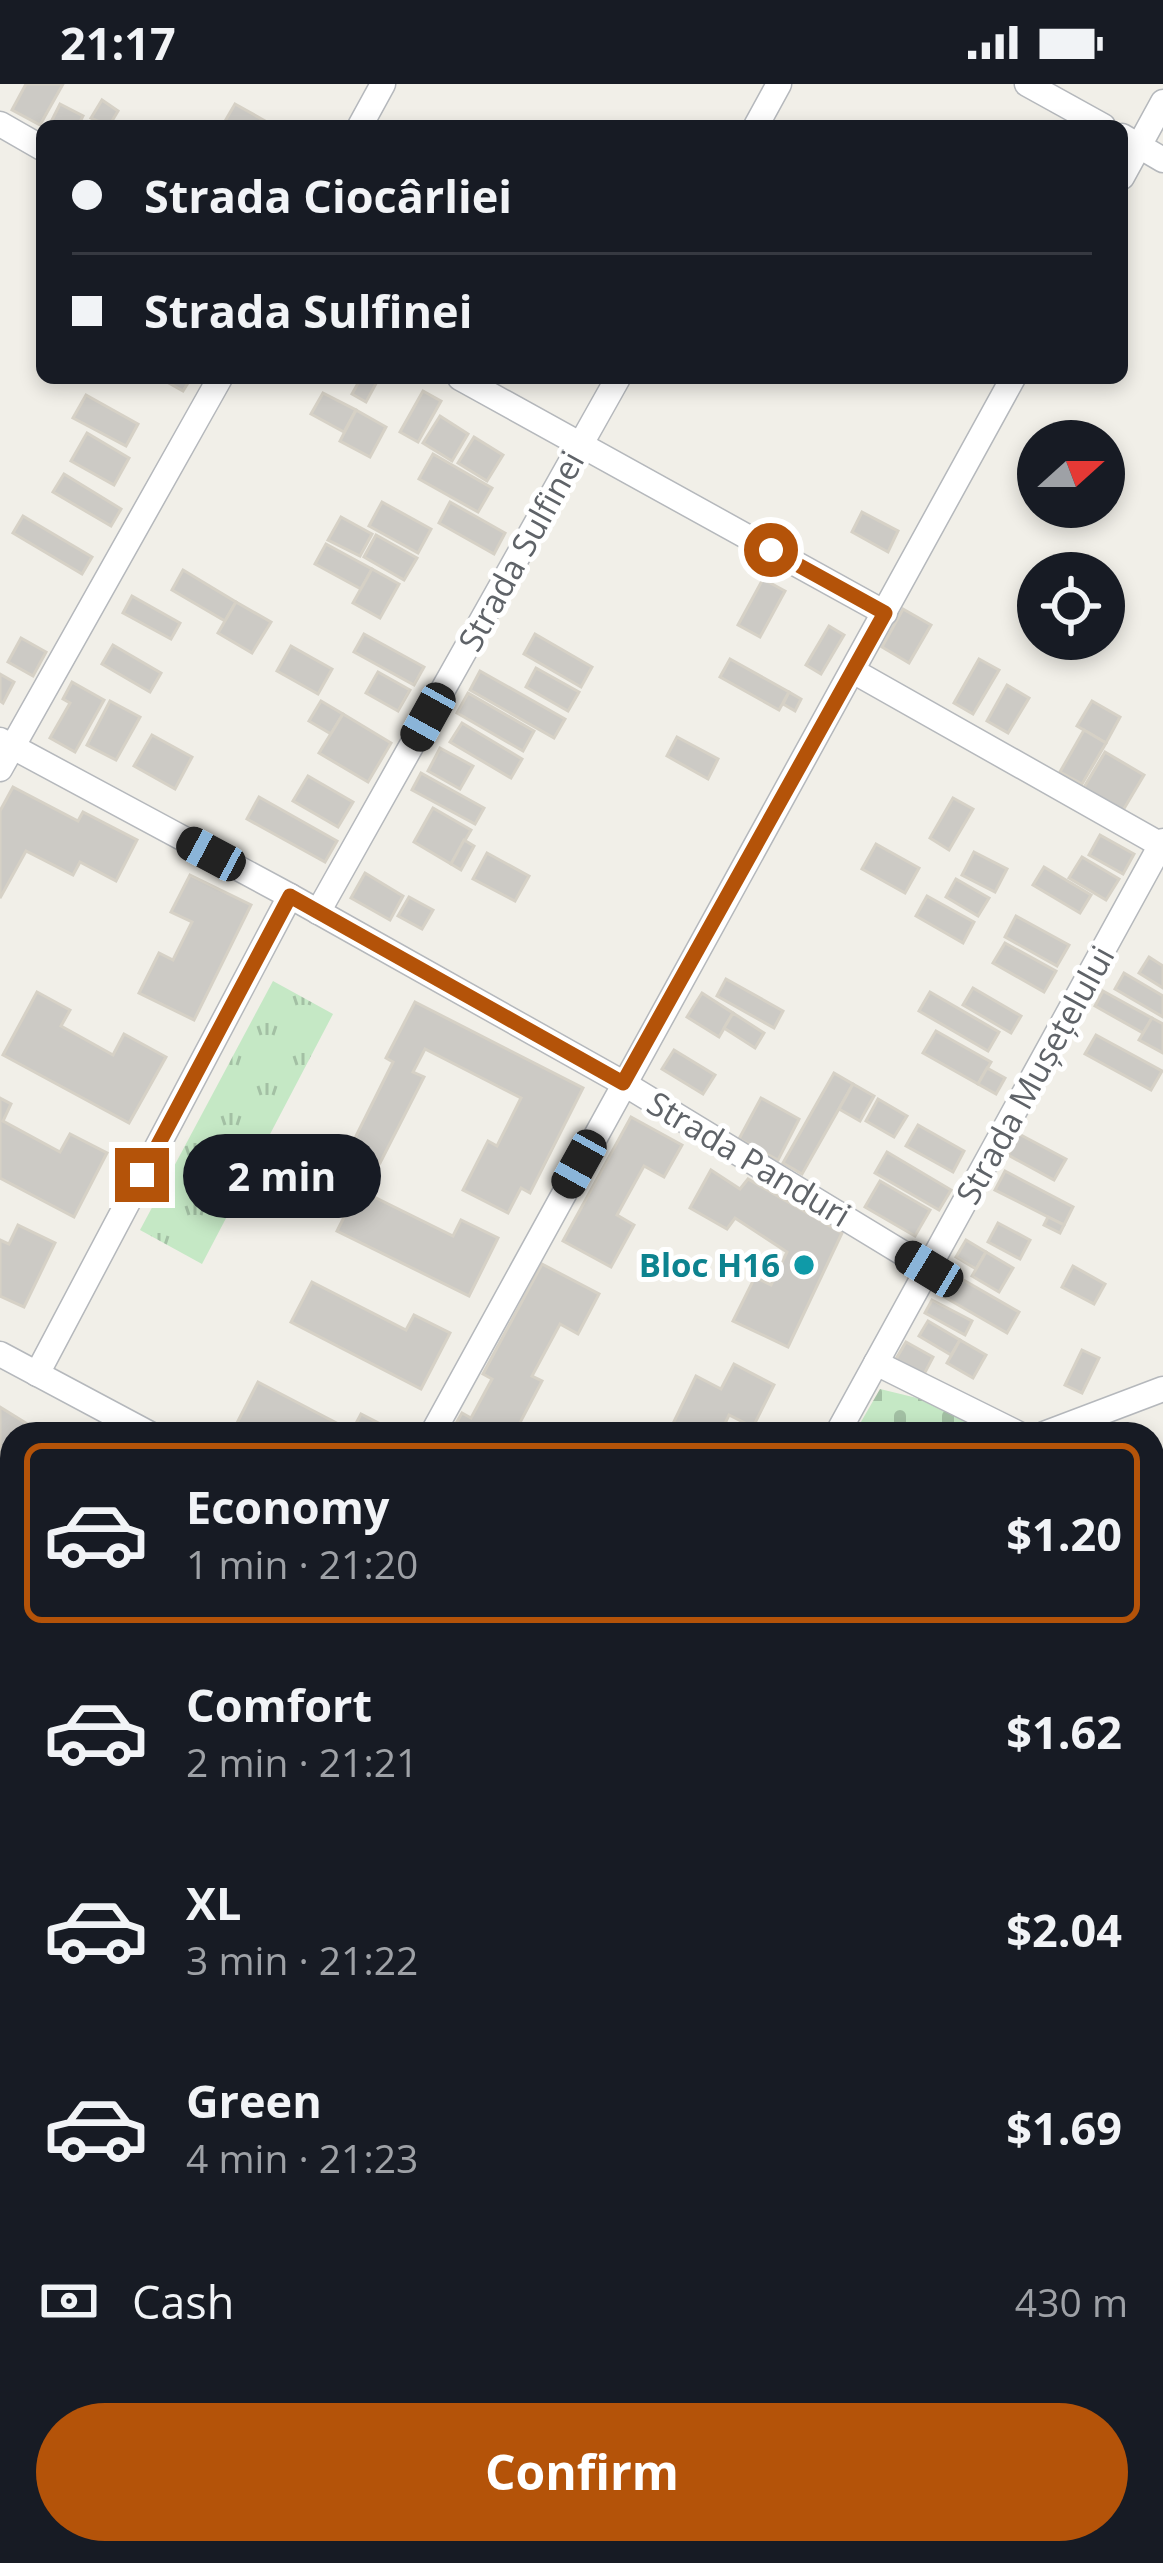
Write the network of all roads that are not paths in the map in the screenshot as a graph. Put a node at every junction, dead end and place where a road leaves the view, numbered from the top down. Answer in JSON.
{"nodes":[{"id":1,"x":383,"y":84,"type":"edge"},
{"id":2,"x":779,"y":84,"type":"edge"},
{"id":3,"x":1028,"y":84,"type":"edge"},
{"id":4,"x":1163,"y":102,"type":"edge"},
{"id":5,"x":363,"y":120,"type":"edge"},
{"id":6,"x":759,"y":120,"type":"edge"},
{"id":7,"x":1092,"y":120,"type":"edge"},
{"id":8,"x":0,"y":124,"type":"edge"},
{"id":9,"x":1131,"y":141,"type":"edge"},
{"id":10,"x":36,"y":145,"type":"edge"},
{"id":11,"x":1163,"y":160,"type":"edge"},
{"id":12,"x":217,"y":384,"type":"edge"},
{"id":13,"x":471,"y":384,"type":"edge"},
{"id":14,"x":615,"y":384,"type":"edge"},
{"id":15,"x":1010,"y":384,"type":"edge"},
{"id":16,"x":581,"y":445,"type":"junction"},
{"id":17,"x":885,"y":613,"type":"junction"},
{"id":18,"x":853,"y":671,"type":"junction"},
{"id":19,"x":4,"y":752,"type":"edge"},
{"id":20,"x":1162,"y":843,"type":"edge"},
{"id":21,"x":290,"y":896,"type":"junction"},
{"id":22,"x":318,"y":912,"type":"junction"},
{"id":23,"x":623,"y":1083,"type":"junction"},
{"id":24,"x":929,"y":1269,"type":"junction"},
{"id":25,"x":0,"y":1354,"type":"edge"},
{"id":26,"x":876,"y":1363,"type":"junction"},
{"id":27,"x":37,"y":1374,"type":"junction"},
{"id":28,"x":1163,"y":1389,"type":"edge"},
{"id":29,"x":127,"y":1422,"type":"edge"},
{"id":30,"x":438,"y":1422,"type":"edge"},
{"id":31,"x":844,"y":1422,"type":"edge"},
{"id":32,"x":995,"y":1422,"type":"edge"},
{"id":33,"x":1076,"y":1422,"type":"edge"}],
"edges":[{"from":1,"to":5,"type":"street"},
{"from":2,"to":6,"type":"street"},
{"from":3,"to":7,"type":"street"},
{"from":4,"to":9,"type":"street"},
{"from":8,"to":10,"type":"street"},
{"from":9,"to":11,"type":"street"},
{"from":12,"to":19,"type":"street"},
{"from":13,"to":16,"type":"street"},
{"from":14,"to":16,"type":"street","name":"Strada Sulfinei"},
{"from":15,"to":17,"type":"street"},
{"from":16,"to":17,"type":"street"},
{"from":16,"to":22,"type":"street","name":"Strada Sulfinei"},
{"from":17,"to":18,"type":"street"},
{"from":18,"to":20,"type":"street"},
{"from":18,"to":23,"type":"street"},
{"from":19,"to":21,"type":"street","name":"Strada Panduri"},
{"from":20,"to":24,"type":"street","name":"Strada Mușețelului"},
{"from":21,"to":22,"type":"street","name":"Strada Panduri"},
{"from":21,"to":27,"type":"street"},
{"from":22,"to":23,"type":"street","name":"Strada Panduri"},
{"from":23,"to":24,"type":"street","name":"Strada Panduri"},
{"from":23,"to":30,"type":"street"},
{"from":24,"to":26,"type":"street","name":"Strada Mușețelului"},
{"from":25,"to":27,"type":"street"},
{"from":26,"to":31,"type":"street","name":"Strada Mușețelului"},
{"from":26,"to":32,"type":"street"},
{"from":27,"to":29,"type":"street"},
{"from":28,"to":33,"type":"street"}]}
